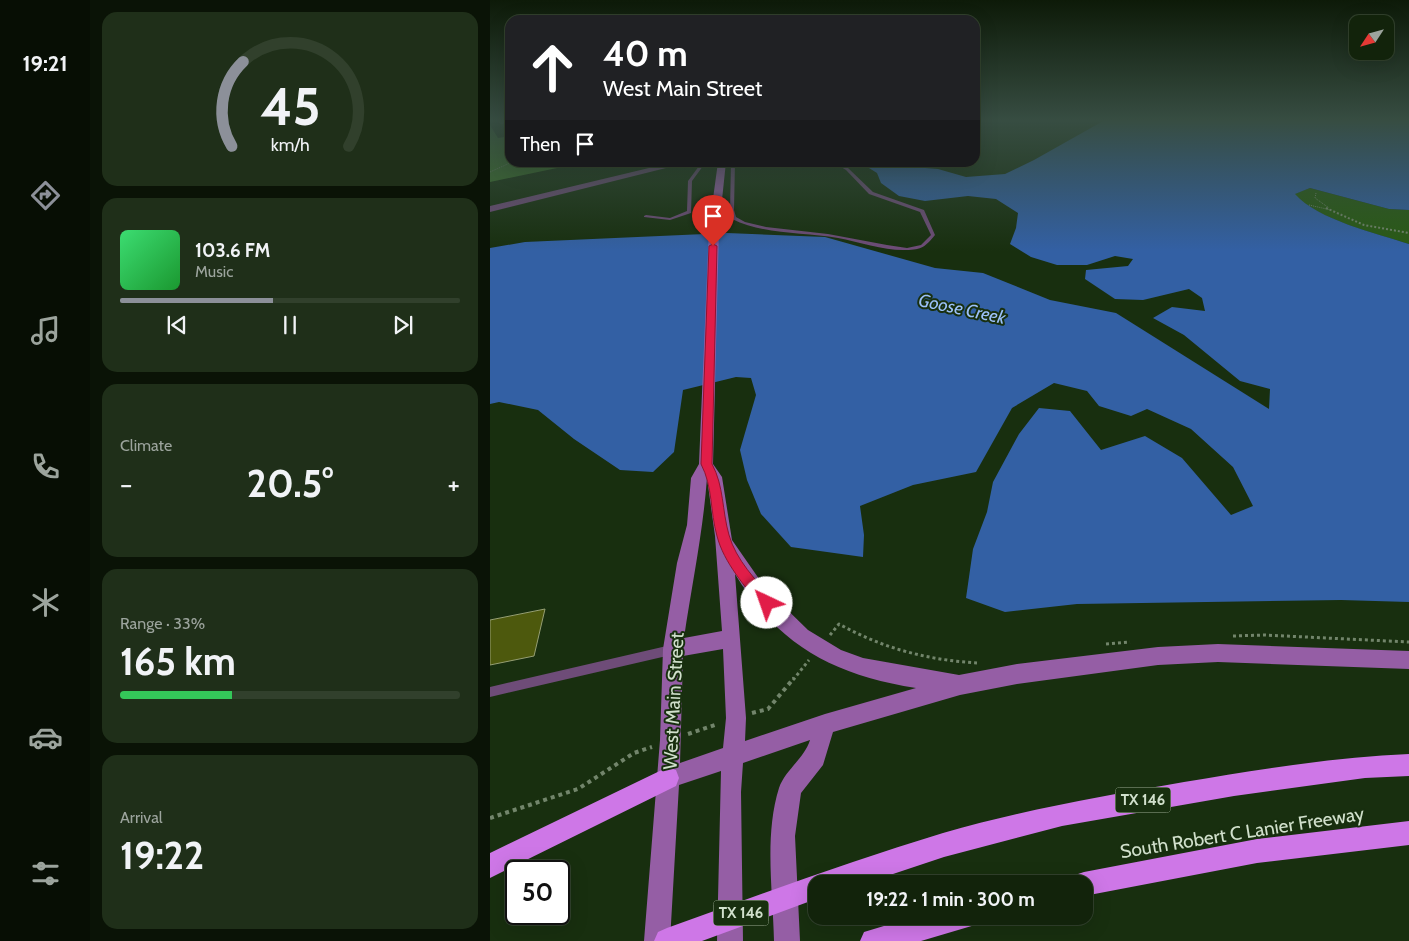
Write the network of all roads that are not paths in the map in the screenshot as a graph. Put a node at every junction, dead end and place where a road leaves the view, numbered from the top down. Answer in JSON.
{"nodes":[{"id":1,"x":665,"y":167,"type":"edge"},
{"id":2,"x":700,"y":167,"type":"edge"},
{"id":3,"x":721,"y":167,"type":"edge"},
{"id":4,"x":733,"y":167,"type":"edge"},
{"id":5,"x":844,"y":167,"type":"edge"},
{"id":6,"x":490,"y":209,"type":"edge"},
{"id":7,"x":646,"y":216,"type":"dead end"},
{"id":8,"x":706,"y":464,"type":"junction"},
{"id":9,"x":723,"y":536,"type":"junction"},
{"id":10,"x":732,"y":638,"type":"junction"},
{"id":11,"x":673,"y":649,"type":"junction"},
{"id":12,"x":1409,"y":660,"type":"edge"},
{"id":13,"x":960,"y":685,"type":"junction"},
{"id":14,"x":490,"y":692,"type":"edge"},
{"id":15,"x":826,"y":724,"type":"junction"},
{"id":16,"x":733,"y":756,"type":"junction"},
{"id":17,"x":1409,"y":765,"type":"edge"},
{"id":18,"x":668,"y":778,"type":"junction"},
{"id":19,"x":1409,"y":833,"type":"edge"},
{"id":20,"x":490,"y":866,"type":"edge"},
{"id":21,"x":854,"y":875,"type":"edge"},
{"id":22,"x":1093,"y":882,"type":"edge"},
{"id":23,"x":808,"y":890,"type":"edge"},
{"id":24,"x":932,"y":925,"type":"edge"},
{"id":25,"x":883,"y":938,"type":"edge"},
{"id":26,"x":657,"y":941,"type":"edge"},
{"id":27,"x":667,"y":941,"type":"edge"},
{"id":28,"x":730,"y":941,"type":"edge"},
{"id":29,"x":787,"y":941,"type":"edge"}],
"edges":[{"from":1,"to":6,"type":"street"},
{"from":2,"to":7,"type":"lane"},
{"from":3,"to":8,"type":"main road","name":"West Main Street"},
{"from":4,"to":5,"type":"lane"},
{"from":8,"to":9,"type":"main road","name":"West Main Street"},
{"from":8,"to":11,"type":"main road","name":"West Main Street"},
{"from":9,"to":10,"type":"main road","name":"West Main Street"},
{"from":9,"to":13,"type":"main road"},
{"from":10,"to":11,"type":"main road"},
{"from":10,"to":16,"type":"main road","name":"West Main Street"},
{"from":11,"to":14,"type":"lane"},
{"from":11,"to":18,"type":"main road","name":"West Main Street"},
{"from":12,"to":13,"type":"main road"},
{"from":13,"to":15,"type":"main road"},
{"from":15,"to":16,"type":"main road"},
{"from":15,"to":29,"type":"main road"},
{"from":16,"to":18,"type":"main road"},
{"from":16,"to":28,"type":"main road","name":"West Main Street"},
{"from":17,"to":21,"type":"highway","number":"TX 146"},
{"from":18,"to":20,"type":"highway"},
{"from":18,"to":26,"type":"main road","name":"West Main Street"},
{"from":19,"to":22,"type":"highway","name":"South Robert C Lanier Freeway"},
{"from":23,"to":27,"type":"highway","number":"TX 146"},
{"from":24,"to":25,"type":"highway"}]}
